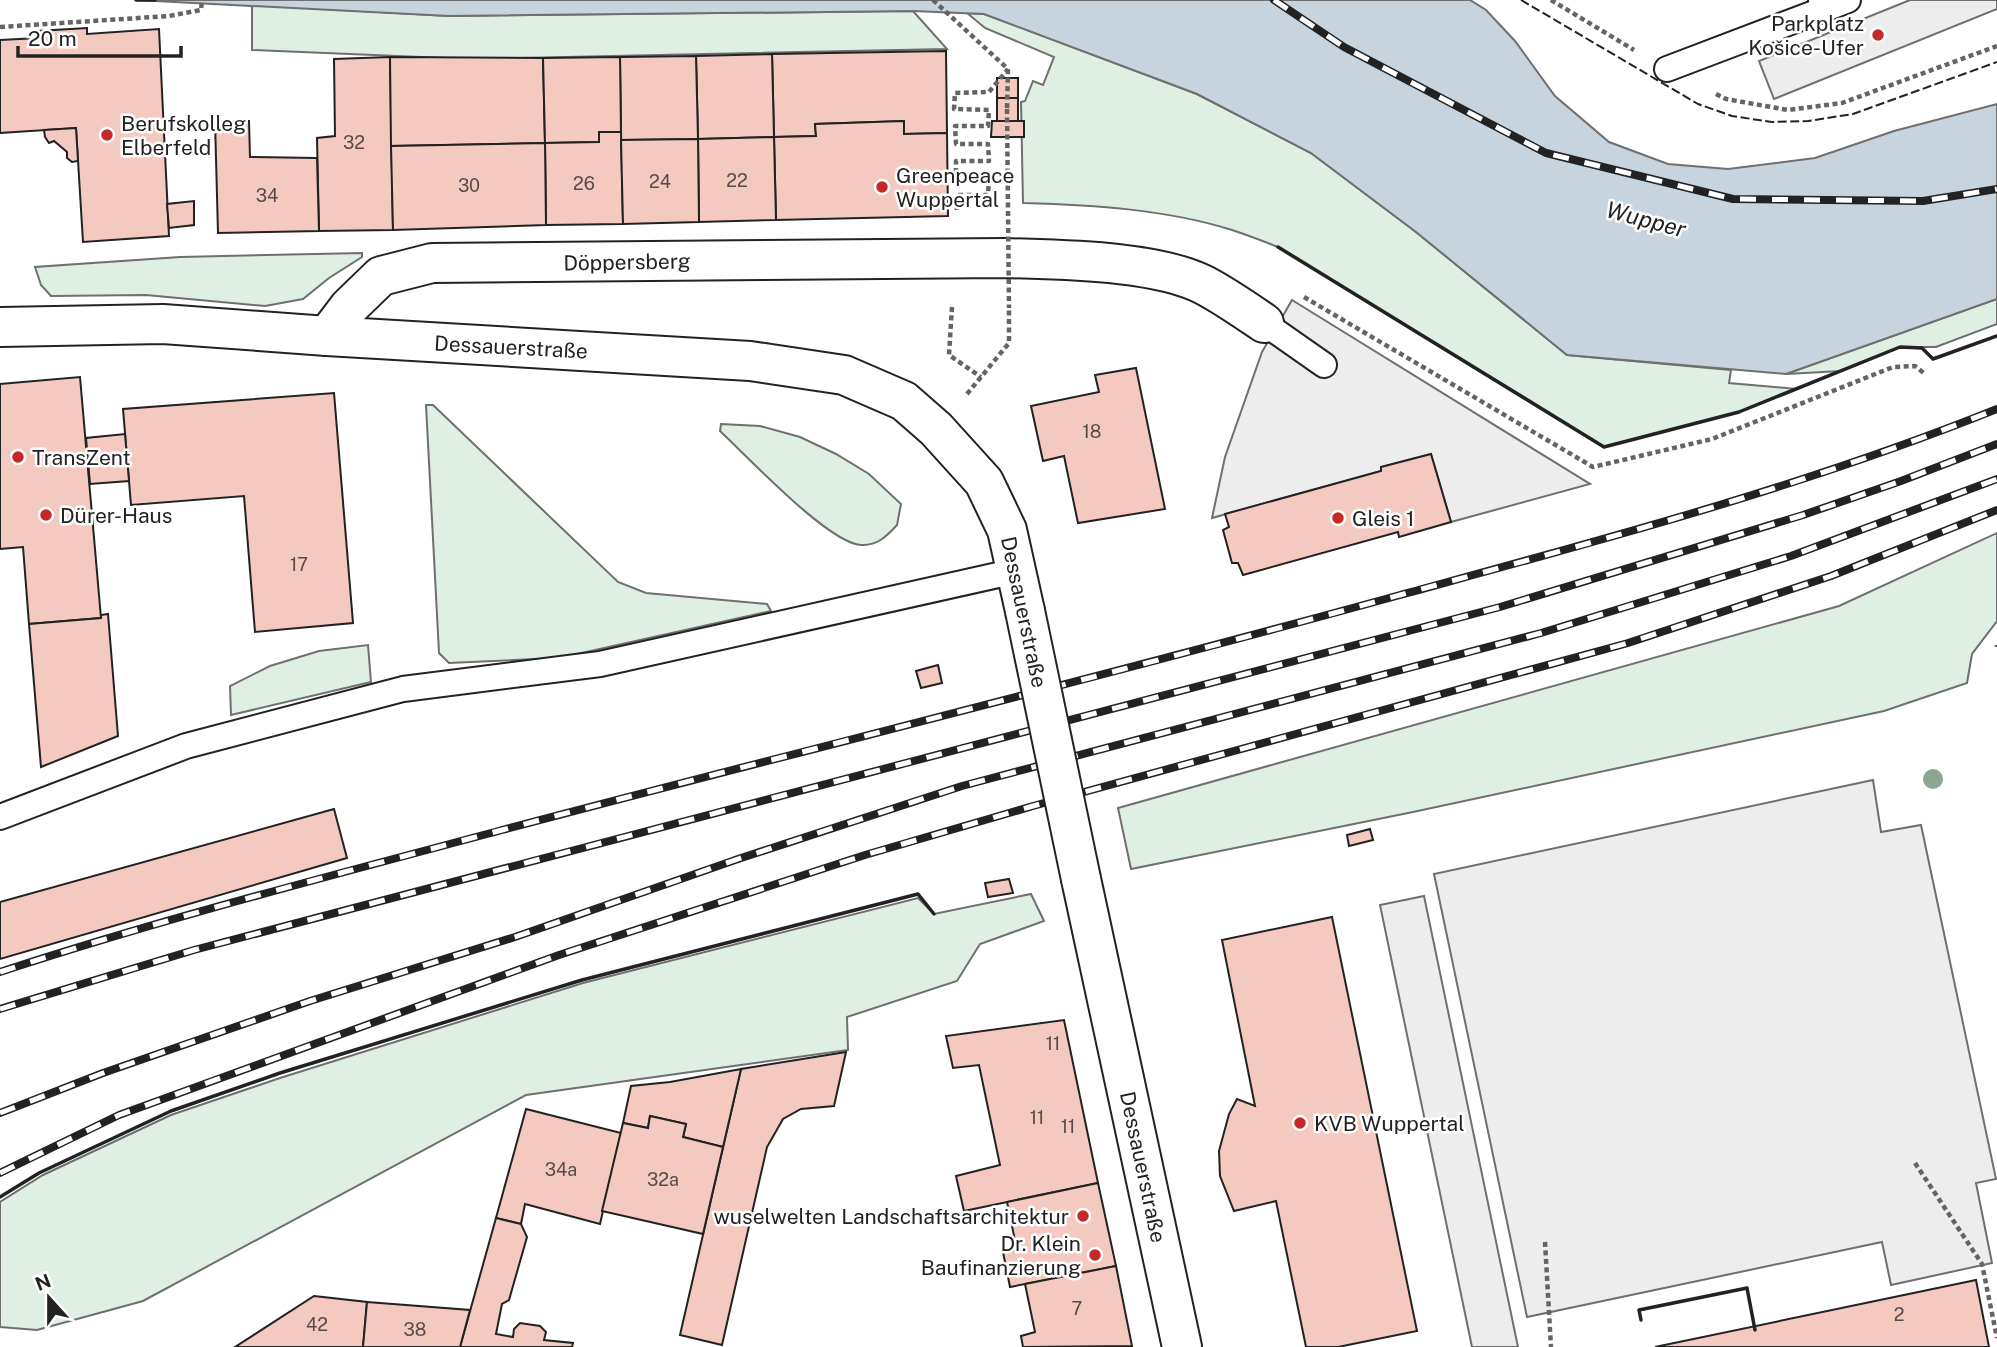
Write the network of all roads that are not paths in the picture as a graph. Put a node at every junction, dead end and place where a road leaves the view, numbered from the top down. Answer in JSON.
{"nodes":[{"id":1,"x":1848,"y":0,"type":"edge"},
{"id":2,"x":1823,"y":4,"type":"edge"},
{"id":3,"x":1667,"y":69,"type":"dead end"},
{"id":4,"x":2,"y":319,"type":"edge"},
{"id":5,"x":1264,"y":323,"type":"joint"},
{"id":6,"x":327,"y":336,"type":"junction"},
{"id":7,"x":1324,"y":365,"type":"dead end"},
{"id":8,"x":1016,"y":571,"type":"junction"},
{"id":9,"x":0,"y":817,"type":"edge"},
{"id":10,"x":1182,"y":1347,"type":"edge"}],
"edges":[{"from":1,"to":2,"type":"lane"},
{"from":2,"to":3,"type":"lane"},
{"from":4,"to":6,"type":"street"},
{"from":5,"to":6,"type":"street","name":"Döppersberg"},
{"from":5,"to":7,"type":"lane"},
{"from":6,"to":8,"type":"street","name":"Dessauerstraße"},
{"from":8,"to":9,"type":"lane"},
{"from":8,"to":10,"type":"street","name":"Dessauerstraße","bridge":true}]}
